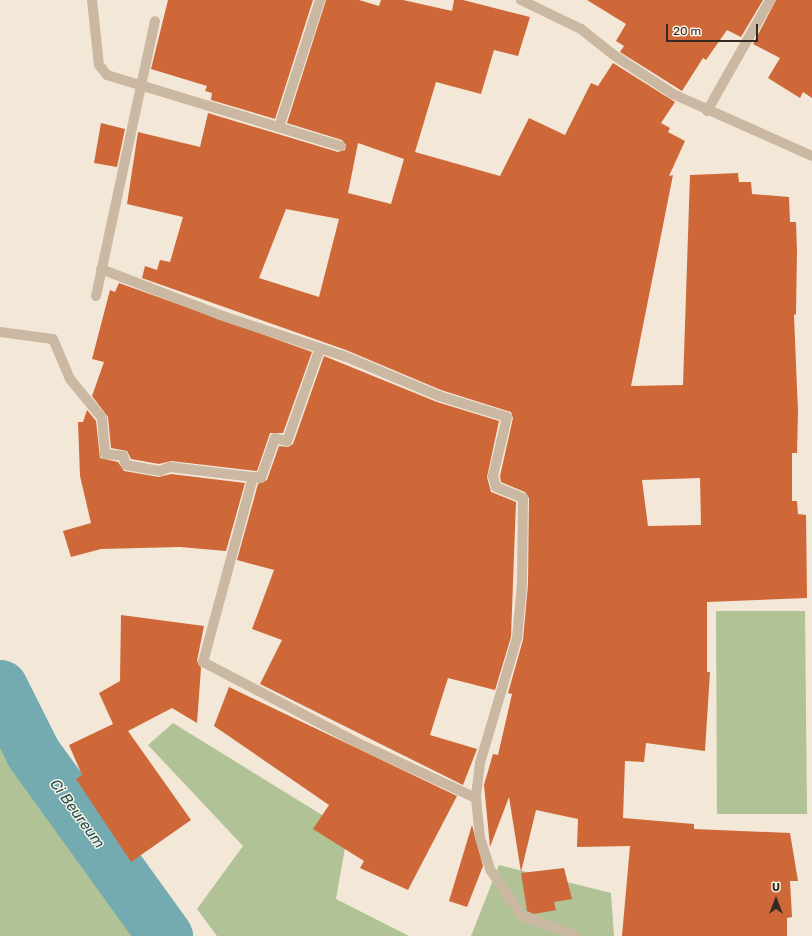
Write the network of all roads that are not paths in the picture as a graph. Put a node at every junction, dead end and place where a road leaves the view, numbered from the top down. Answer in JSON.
{"nodes":[{"id":1,"x":92,"y":0,"type":"edge"},
{"id":2,"x":320,"y":0,"type":"edge"},
{"id":3,"x":521,"y":0,"type":"edge"},
{"id":4,"x":770,"y":0,"type":"edge"},
{"id":5,"x":155,"y":21,"type":"dead end"},
{"id":6,"x":138,"y":86,"type":"junction"},
{"id":7,"x":707,"y":111,"type":"junction"},
{"id":8,"x":279,"y":127,"type":"junction"},
{"id":9,"x":340,"y":146,"type":"dead end"},
{"id":10,"x":812,"y":156,"type":"edge"},
{"id":11,"x":101,"y":269,"type":"junction"},
{"id":12,"x":96,"y":296,"type":"dead end"},
{"id":13,"x":0,"y":332,"type":"edge"},
{"id":14,"x":320,"y":348,"type":"junction"},
{"id":15,"x":253,"y":477,"type":"junction"},
{"id":16,"x":476,"y":798,"type":"junction"},
{"id":17,"x":576,"y":936,"type":"edge"}],
"edges":[{"from":1,"to":6,"type":"street"},
{"from":2,"to":8,"type":"street"},
{"from":3,"to":7,"type":"street"},
{"from":4,"to":7,"type":"street"},
{"from":5,"to":6,"type":"street"},
{"from":6,"to":8,"type":"street"},
{"from":6,"to":11,"type":"street"},
{"from":7,"to":10,"type":"street"},
{"from":8,"to":9,"type":"street"},
{"from":11,"to":12,"type":"street"},
{"from":11,"to":14,"type":"street"},
{"from":13,"to":15,"type":"street"},
{"from":14,"to":15,"type":"street"},
{"from":14,"to":16,"type":"street"},
{"from":15,"to":16,"type":"street"},
{"from":16,"to":17,"type":"street"}]}
